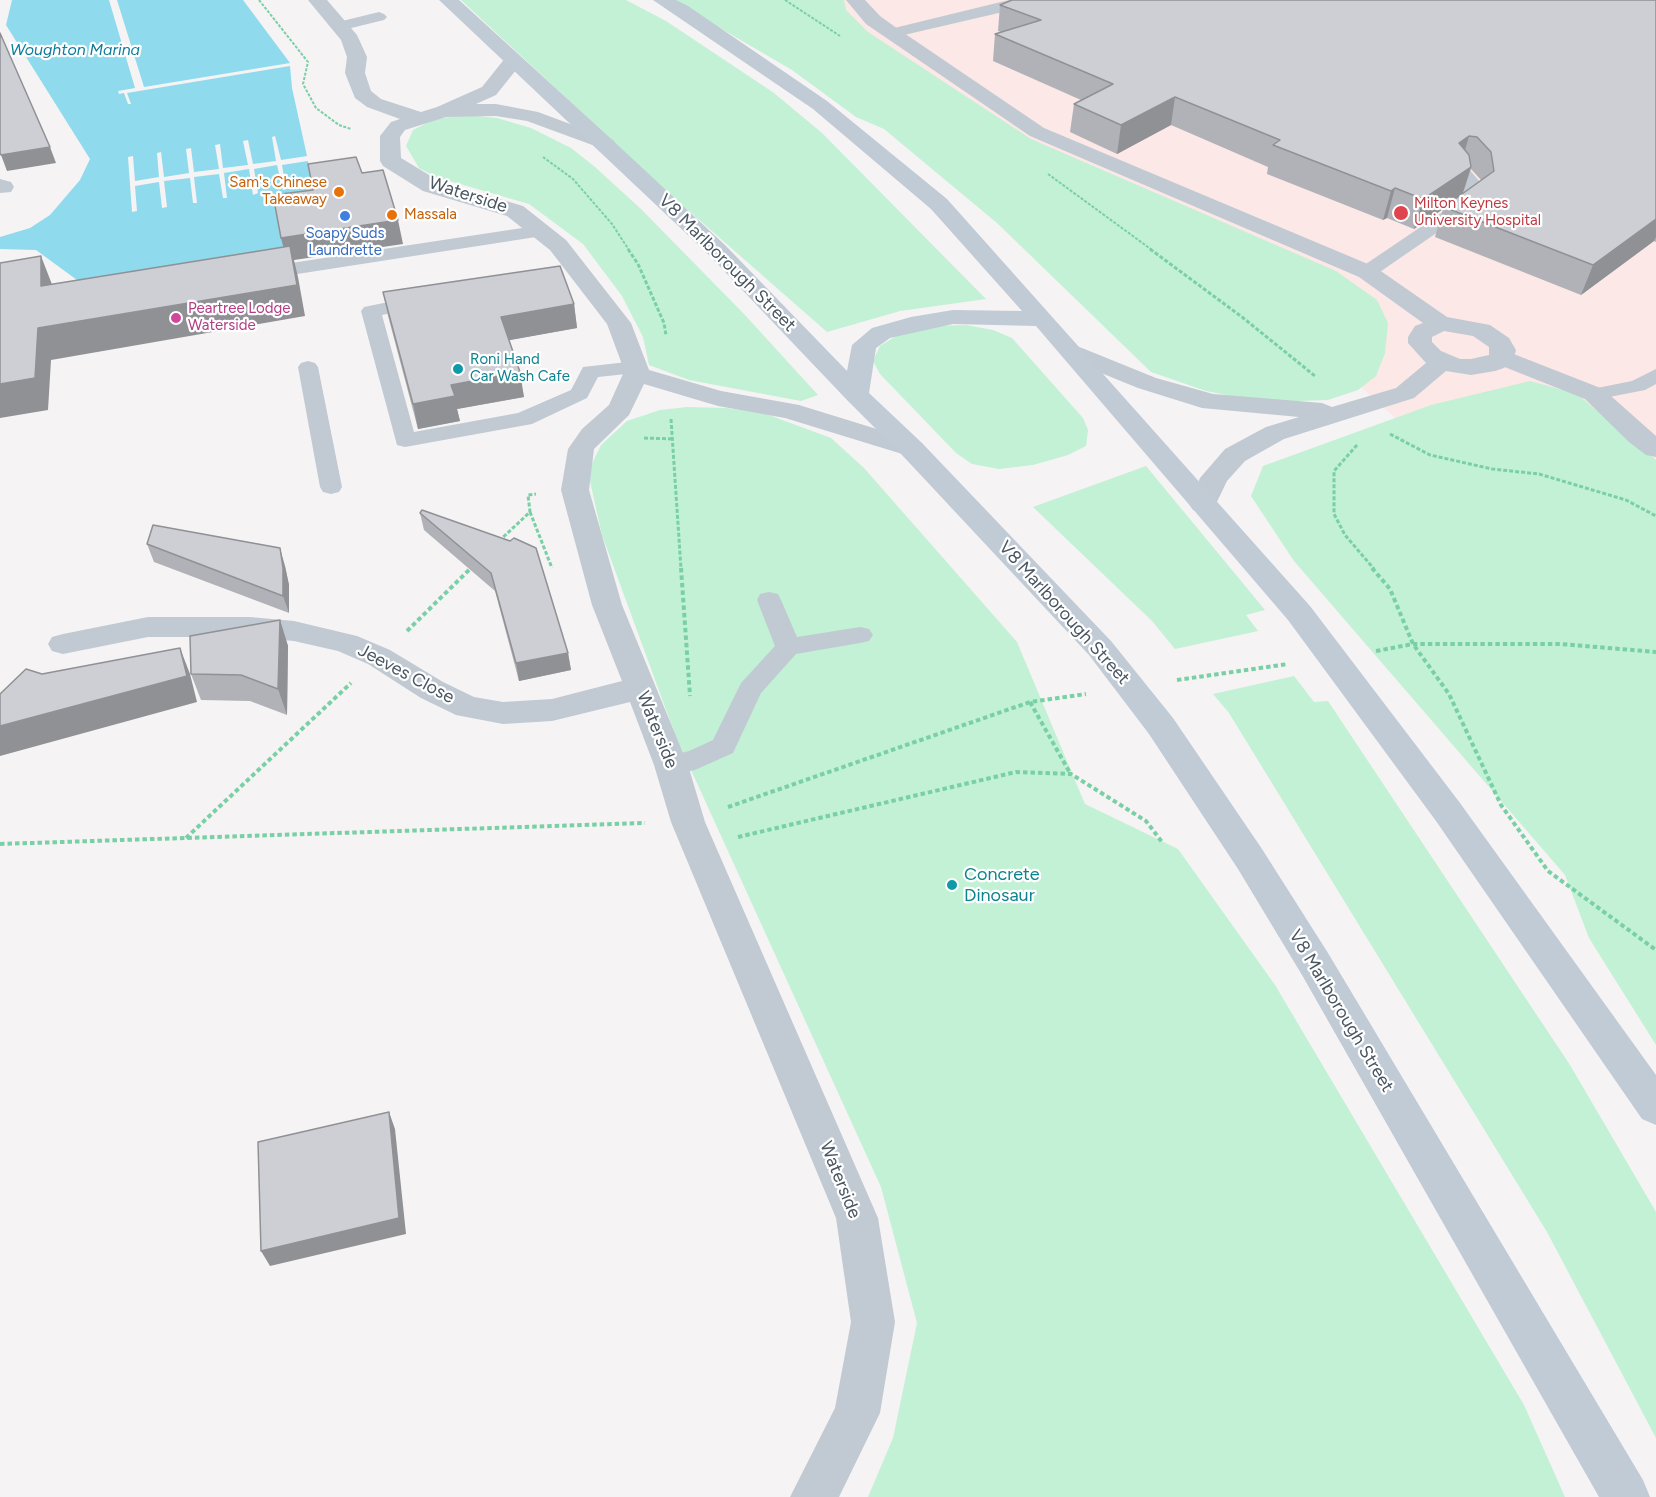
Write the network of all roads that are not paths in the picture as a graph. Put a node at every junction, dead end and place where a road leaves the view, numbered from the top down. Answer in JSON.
{"nodes":[{"id":1,"x":317,"y":0,"type":"edge"},
{"id":2,"x":448,"y":0,"type":"edge"},
{"id":3,"x":662,"y":0,"type":"edge"},
{"id":4,"x":855,"y":0,"type":"edge"},
{"id":5,"x":1021,"y":0,"type":"edge"},
{"id":6,"x":951,"y":3,"type":"dead end"},
{"id":7,"x":970,"y":15,"type":"junction"},
{"id":8,"x":379,"y":18,"type":"dead end"},
{"id":9,"x":339,"y":26,"type":"junction"},
{"id":10,"x":891,"y":33,"type":"junction"},
{"id":11,"x":513,"y":61,"type":"junction"},
{"id":12,"x":432,"y":115,"type":"junction"},
{"id":13,"x":606,"y":144,"type":"junction"},
{"id":14,"x":1462,"y":172,"type":"edge"},
{"id":15,"x":543,"y":231,"type":"junction"},
{"id":16,"x":265,"y":273,"type":"edge"},
{"id":17,"x":1367,"y":273,"type":"junction"},
{"id":18,"x":441,"y":298,"type":"edge"},
{"id":19,"x":1041,"y":319,"type":"junction"},
{"id":20,"x":1441,"y":324,"type":"junction"},
{"id":21,"x":1073,"y":353,"type":"junction"},
{"id":22,"x":1502,"y":357,"type":"junction"},
{"id":23,"x":1442,"y":362,"type":"junction"},
{"id":24,"x":308,"y":367,"type":"dead end"},
{"id":25,"x":636,"y":370,"type":"junction"},
{"id":26,"x":1656,"y":375,"type":"edge"},
{"id":27,"x":673,"y":393,"type":"junction"},
{"id":28,"x":1594,"y":394,"type":"junction"},
{"id":29,"x":856,"y":395,"type":"junction"},
{"id":30,"x":620,"y":409,"type":"junction"},
{"id":31,"x":1350,"y":410,"type":"junction"},
{"id":32,"x":912,"y":449,"type":"junction"},
{"id":33,"x":1656,"y":449,"type":"edge"},
{"id":34,"x":331,"y":487,"type":"dead end"},
{"id":35,"x":1203,"y":504,"type":"junction"},
{"id":36,"x":770,"y":600,"type":"dead end"},
{"id":37,"x":860,"y":635,"type":"dead end"},
{"id":38,"x":63,"y":644,"type":"dead end"},
{"id":39,"x":788,"y":647,"type":"junction"},
{"id":40,"x":640,"y":688,"type":"junction"},
{"id":41,"x":683,"y":763,"type":"junction"},
{"id":42,"x":1656,"y":1107,"type":"edge"},
{"id":43,"x":814,"y":1497,"type":"edge"},
{"id":44,"x":1626,"y":1497,"type":"edge"}],
"edges":[{"from":1,"to":9,"type":"street"},
{"from":2,"to":11,"type":"main road","name":"V8 Marlborough Street"},
{"from":3,"to":19,"type":"main road"},
{"from":4,"to":10,"type":"street"},
{"from":5,"to":7,"type":"lane"},
{"from":6,"to":7,"type":"lane"},
{"from":7,"to":10,"type":"lane"},
{"from":8,"to":9,"type":"lane"},
{"from":9,"to":12,"type":"street"},
{"from":10,"to":17,"type":"street"},
{"from":11,"to":12,"type":"street"},
{"from":11,"to":13,"type":"main road","name":"V8 Marlborough Street"},
{"from":12,"to":13,"type":"street"},
{"from":12,"to":15,"type":"street","name":"Waterside"},
{"from":13,"to":29,"type":"main road","name":"V8 Marlborough Street"},
{"from":14,"to":17,"type":"lane"},
{"from":15,"to":16,"type":"lane"},
{"from":15,"to":25,"type":"street","name":"Waterside"},
{"from":17,"to":20,"type":"street"},
{"from":18,"to":25,"type":"lane"},
{"from":19,"to":21,"type":"main road"},
{"from":19,"to":29,"type":"main road"},
{"from":20,"to":22,"type":"street"},
{"from":20,"to":23,"type":"street"},
{"from":21,"to":31,"type":"street"},
{"from":21,"to":35,"type":"main road"},
{"from":22,"to":23,"type":"street"},
{"from":22,"to":28,"type":"street"},
{"from":23,"to":31,"type":"street"},
{"from":24,"to":34,"type":"lane"},
{"from":25,"to":27,"type":"street"},
{"from":25,"to":30,"type":"street","name":"Waterside"},
{"from":26,"to":28,"type":"lane"},
{"from":27,"to":30,"type":"street"},
{"from":27,"to":32,"type":"street"},
{"from":28,"to":33,"type":"street"},
{"from":29,"to":32,"type":"main road","name":"V8 Marlborough Street"},
{"from":30,"to":40,"type":"street","name":"Waterside"},
{"from":31,"to":35,"type":"street"},
{"from":32,"to":44,"type":"main road","name":"V8 Marlborough Street"},
{"from":35,"to":42,"type":"main road"},
{"from":36,"to":39,"type":"lane"},
{"from":37,"to":39,"type":"lane"},
{"from":38,"to":40,"type":"street","name":"Jeeves Close"},
{"from":39,"to":41,"type":"lane"},
{"from":40,"to":41,"type":"street","name":"Waterside"},
{"from":41,"to":43,"type":"street","name":"Waterside"}]}
